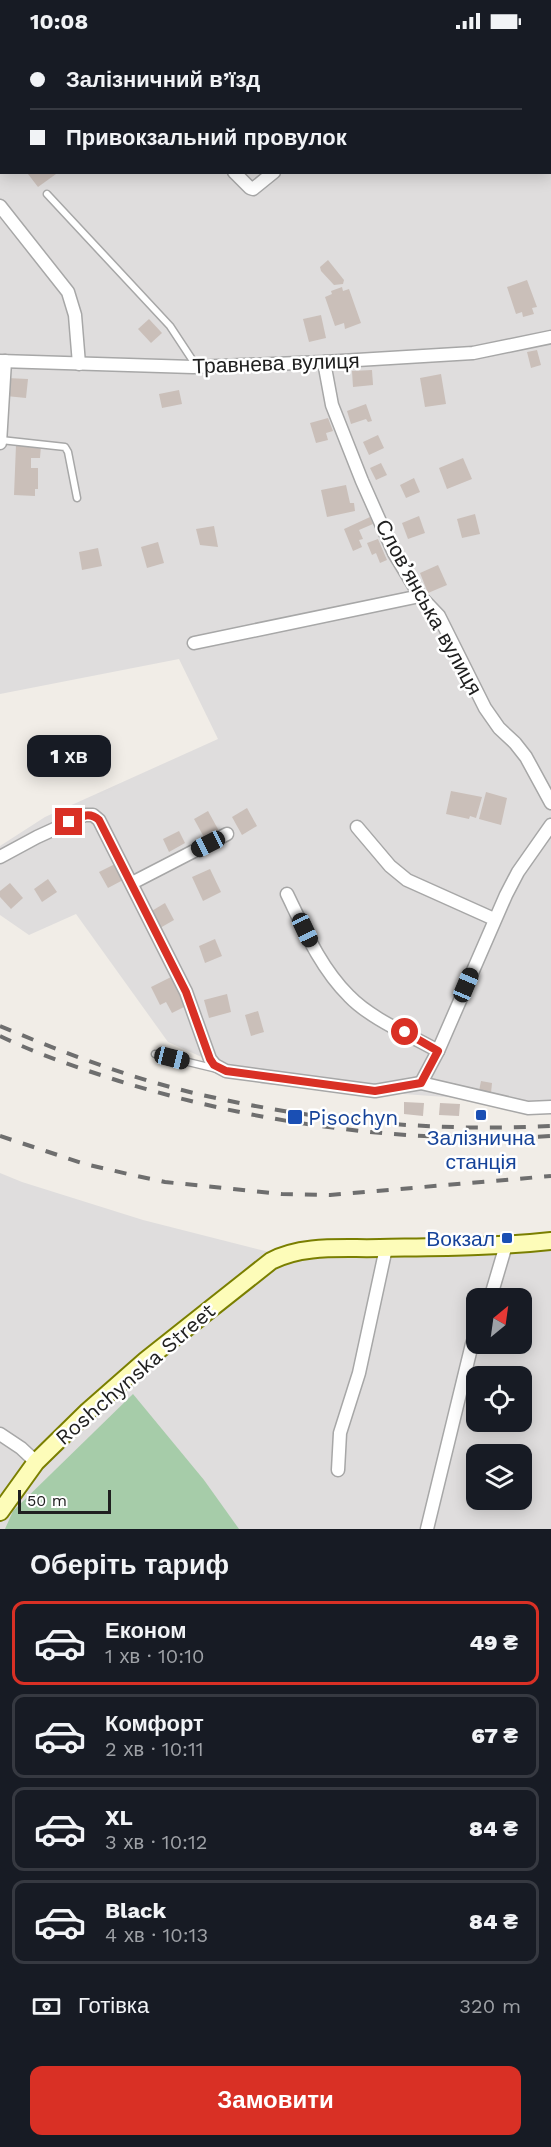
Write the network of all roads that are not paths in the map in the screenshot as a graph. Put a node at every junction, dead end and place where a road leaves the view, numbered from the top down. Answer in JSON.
{"nodes":[{"id":1,"x":236,"y":174,"type":"edge"},
{"id":2,"x":272,"y":174,"type":"edge"},
{"id":3,"x":47,"y":194,"type":"dead end"},
{"id":4,"x":0,"y":207,"type":"edge"},
{"id":5,"x":551,"y":338,"type":"edge"},
{"id":6,"x":2,"y":361,"type":"edge"},
{"id":7,"x":324,"y":362,"type":"junction"},
{"id":8,"x":79,"y":364,"type":"junction"},
{"id":9,"x":197,"y":367,"type":"junction"},
{"id":10,"x":0,"y":442,"type":"edge"},
{"id":11,"x":77,"y":498,"type":"dead end"},
{"id":12,"x":420,"y":596,"type":"junction"},
{"id":13,"x":194,"y":643,"type":"dead end"},
{"id":14,"x":551,"y":803,"type":"edge"},
{"id":15,"x":551,"y":825,"type":"edge"},
{"id":16,"x":357,"y":827,"type":"dead end"},
{"id":17,"x":226,"y":834,"type":"dead end"},
{"id":18,"x":0,"y":857,"type":"edge"},
{"id":19,"x":132,"y":883,"type":"junction"},
{"id":20,"x":287,"y":894,"type":"dead end"},
{"id":21,"x":494,"y":919,"type":"junction"},
{"id":22,"x":438,"y":1051,"type":"junction"},
{"id":23,"x":154,"y":1054,"type":"dead end"},
{"id":24,"x":226,"y":1071,"type":"junction"},
{"id":25,"x":421,"y":1083,"type":"junction"},
{"id":26,"x":551,"y":1107,"type":"edge"},
{"id":27,"x":551,"y":1240,"type":"edge"},
{"id":28,"x":506,"y":1245,"type":"junction"},
{"id":29,"x":386,"y":1248,"type":"junction"},
{"id":30,"x":493,"y":1288,"type":"edge"},
{"id":31,"x":470,"y":1354,"type":"edge"},
{"id":32,"x":0,"y":1434,"type":"edge"},
{"id":33,"x":36,"y":1462,"type":"junction"},
{"id":34,"x":338,"y":1470,"type":"dead end"},
{"id":35,"x":0,"y":1512,"type":"edge"},
{"id":36,"x":427,"y":1529,"type":"edge"}],
"edges":[{"from":1,"to":2,"type":"street"},
{"from":3,"to":9,"type":"lane"},
{"from":4,"to":8,"type":"street"},
{"from":5,"to":7,"type":"street","name":"Травнева вулиця"},
{"from":6,"to":8,"type":"street","name":"Травнева вулиця"},
{"from":6,"to":10,"type":"street"},
{"from":7,"to":9,"type":"street","name":"Травнева вулиця"},
{"from":7,"to":12,"type":"street","name":"Слов’янська вулиця"},
{"from":8,"to":9,"type":"street","name":"Травнева вулиця"},
{"from":10,"to":11,"type":"lane"},
{"from":12,"to":13,"type":"street"},
{"from":12,"to":14,"type":"street","name":"Слов’янська вулиця"},
{"from":15,"to":21,"type":"street"},
{"from":16,"to":21,"type":"street"},
{"from":17,"to":19,"type":"street"},
{"from":18,"to":19,"type":"street"},
{"from":19,"to":24,"type":"street"},
{"from":20,"to":22,"type":"street"},
{"from":21,"to":22,"type":"street"},
{"from":22,"to":25,"type":"street"},
{"from":23,"to":24,"type":"lane"},
{"from":24,"to":25,"type":"street"},
{"from":25,"to":26,"type":"street"},
{"from":27,"to":28,"type":"street"},
{"from":28,"to":29,"type":"street"},
{"from":28,"to":30,"type":"street"},
{"from":29,"to":33,"type":"street","name":"Roshchynska Street"},
{"from":29,"to":34,"type":"street"},
{"from":31,"to":36,"type":"street"},
{"from":32,"to":33,"type":"street"},
{"from":33,"to":35,"type":"street","name":"Roshchynska Street"}]}
